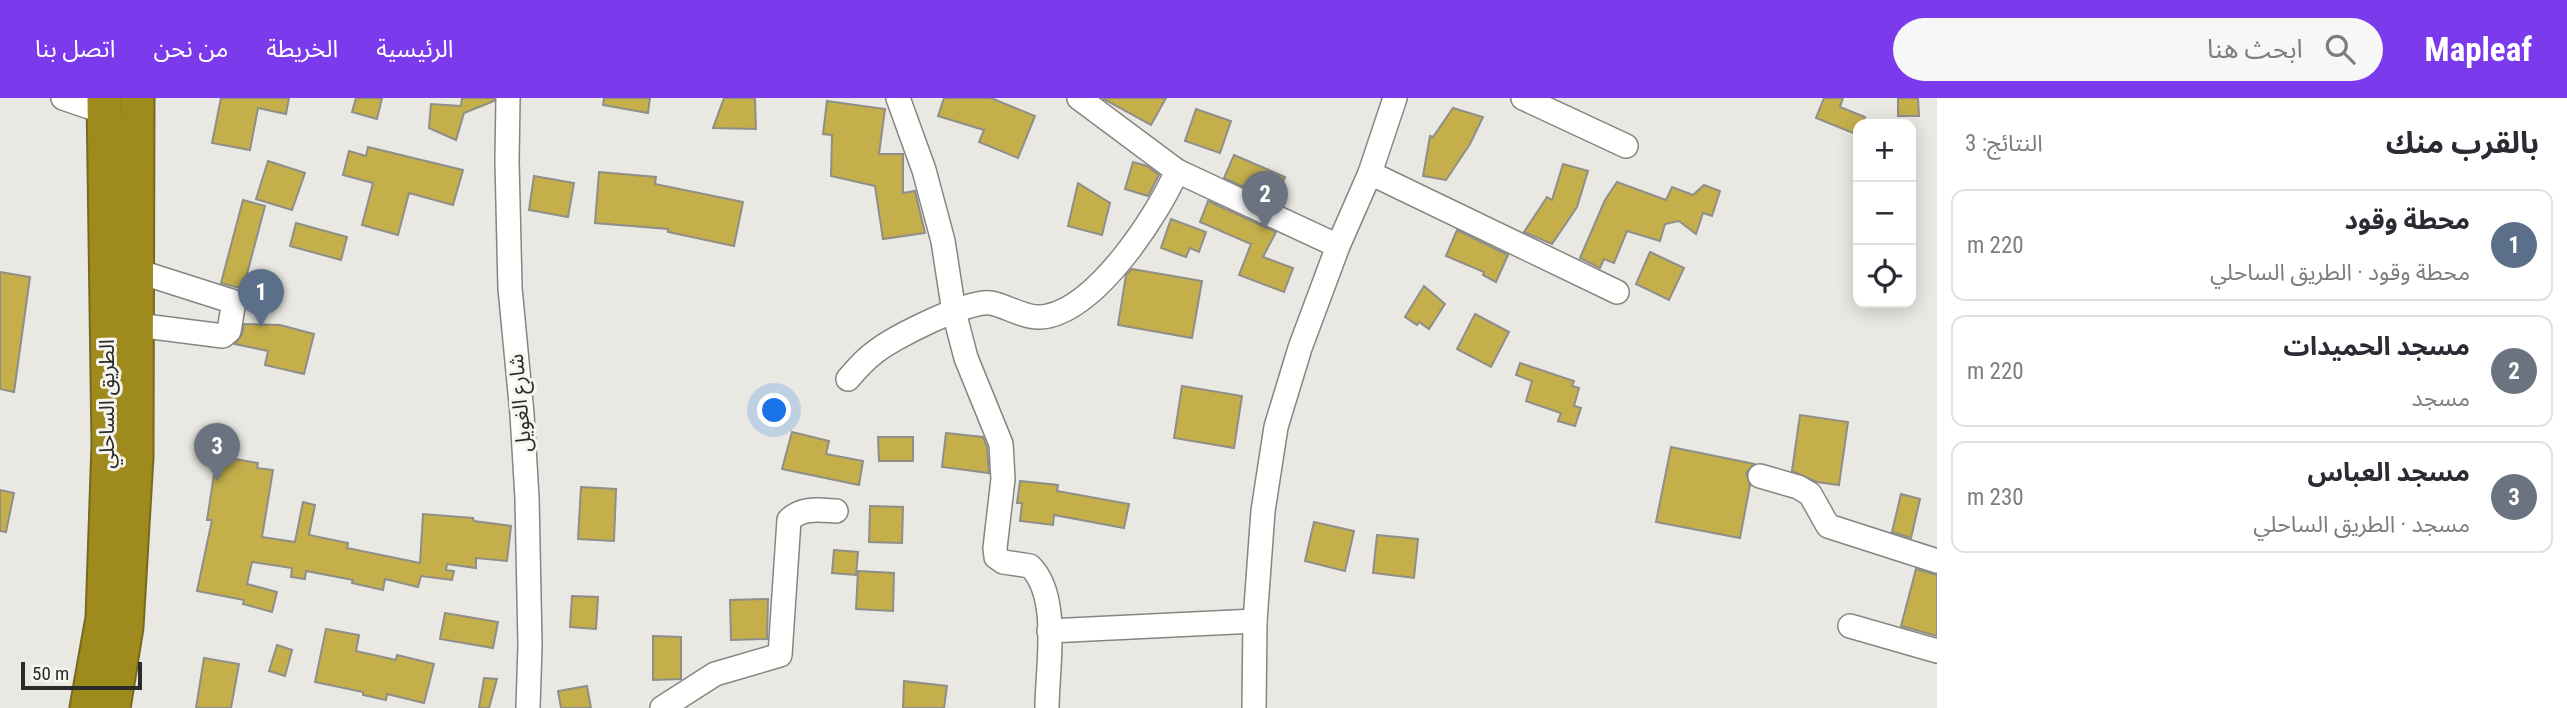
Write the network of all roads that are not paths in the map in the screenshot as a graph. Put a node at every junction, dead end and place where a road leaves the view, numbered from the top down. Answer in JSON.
{"nodes":[{"id":1,"x":63,"y":98,"type":"edge"},
{"id":2,"x":137,"y":98,"type":"edge"},
{"id":3,"x":508,"y":98,"type":"edge"},
{"id":4,"x":1079,"y":98,"type":"edge"},
{"id":5,"x":1395,"y":98,"type":"edge"},
{"id":6,"x":1523,"y":98,"type":"edge"},
{"id":7,"x":896,"y":99,"type":"edge"},
{"id":8,"x":104,"y":105,"type":"edge"},
{"id":9,"x":1626,"y":146,"type":"dead end"},
{"id":10,"x":1177,"y":171,"type":"junction"},
{"id":11,"x":1370,"y":173,"type":"junction"},
{"id":12,"x":1338,"y":246,"type":"junction"},
{"id":13,"x":137,"y":271,"type":"junction"},
{"id":14,"x":1617,"y":292,"type":"dead end"},
{"id":15,"x":954,"y":312,"type":"junction"},
{"id":16,"x":136,"y":325,"type":"junction"},
{"id":17,"x":848,"y":379,"type":"dead end"},
{"id":18,"x":1759,"y":476,"type":"dead end"},
{"id":19,"x":836,"y":511,"type":"dead end"},
{"id":20,"x":1937,"y":561,"type":"edge"},
{"id":21,"x":1255,"y":621,"type":"junction"},
{"id":22,"x":1850,"y":626,"type":"dead end"},
{"id":23,"x":1049,"y":631,"type":"junction"},
{"id":24,"x":1937,"y":651,"type":"edge"},
{"id":25,"x":88,"y":708,"type":"edge"},
{"id":26,"x":113,"y":708,"type":"edge"},
{"id":27,"x":528,"y":708,"type":"edge"},
{"id":28,"x":662,"y":708,"type":"edge"},
{"id":29,"x":1047,"y":708,"type":"edge"},
{"id":30,"x":1254,"y":708,"type":"edge"}],
"edges":[{"from":1,"to":8,"type":"street"},
{"from":2,"to":13,"type":"highway","name":"الطريق الساحلي"},
{"from":3,"to":27,"type":"street","name":"شارع الغويل"},
{"from":4,"to":10,"type":"street"},
{"from":5,"to":11,"type":"street"},
{"from":6,"to":9,"type":"street"},
{"from":7,"to":15,"type":"street"},
{"from":8,"to":25,"type":"highway","name":"الطريق الساحلي"},
{"from":10,"to":12,"type":"street"},
{"from":10,"to":15,"type":"street"},
{"from":11,"to":12,"type":"street"},
{"from":11,"to":14,"type":"street"},
{"from":12,"to":21,"type":"street"},
{"from":13,"to":16,"type":"highway","name":"الطريق الساحلي"},
{"from":13,"to":16,"type":"street"},
{"from":15,"to":17,"type":"street"},
{"from":15,"to":23,"type":"street"},
{"from":16,"to":26,"type":"highway","name":"الطريق الساحلي"},
{"from":18,"to":20,"type":"street"},
{"from":19,"to":28,"type":"street"},
{"from":21,"to":23,"type":"street"},
{"from":21,"to":30,"type":"street"},
{"from":22,"to":24,"type":"street"},
{"from":23,"to":29,"type":"street"}]}
